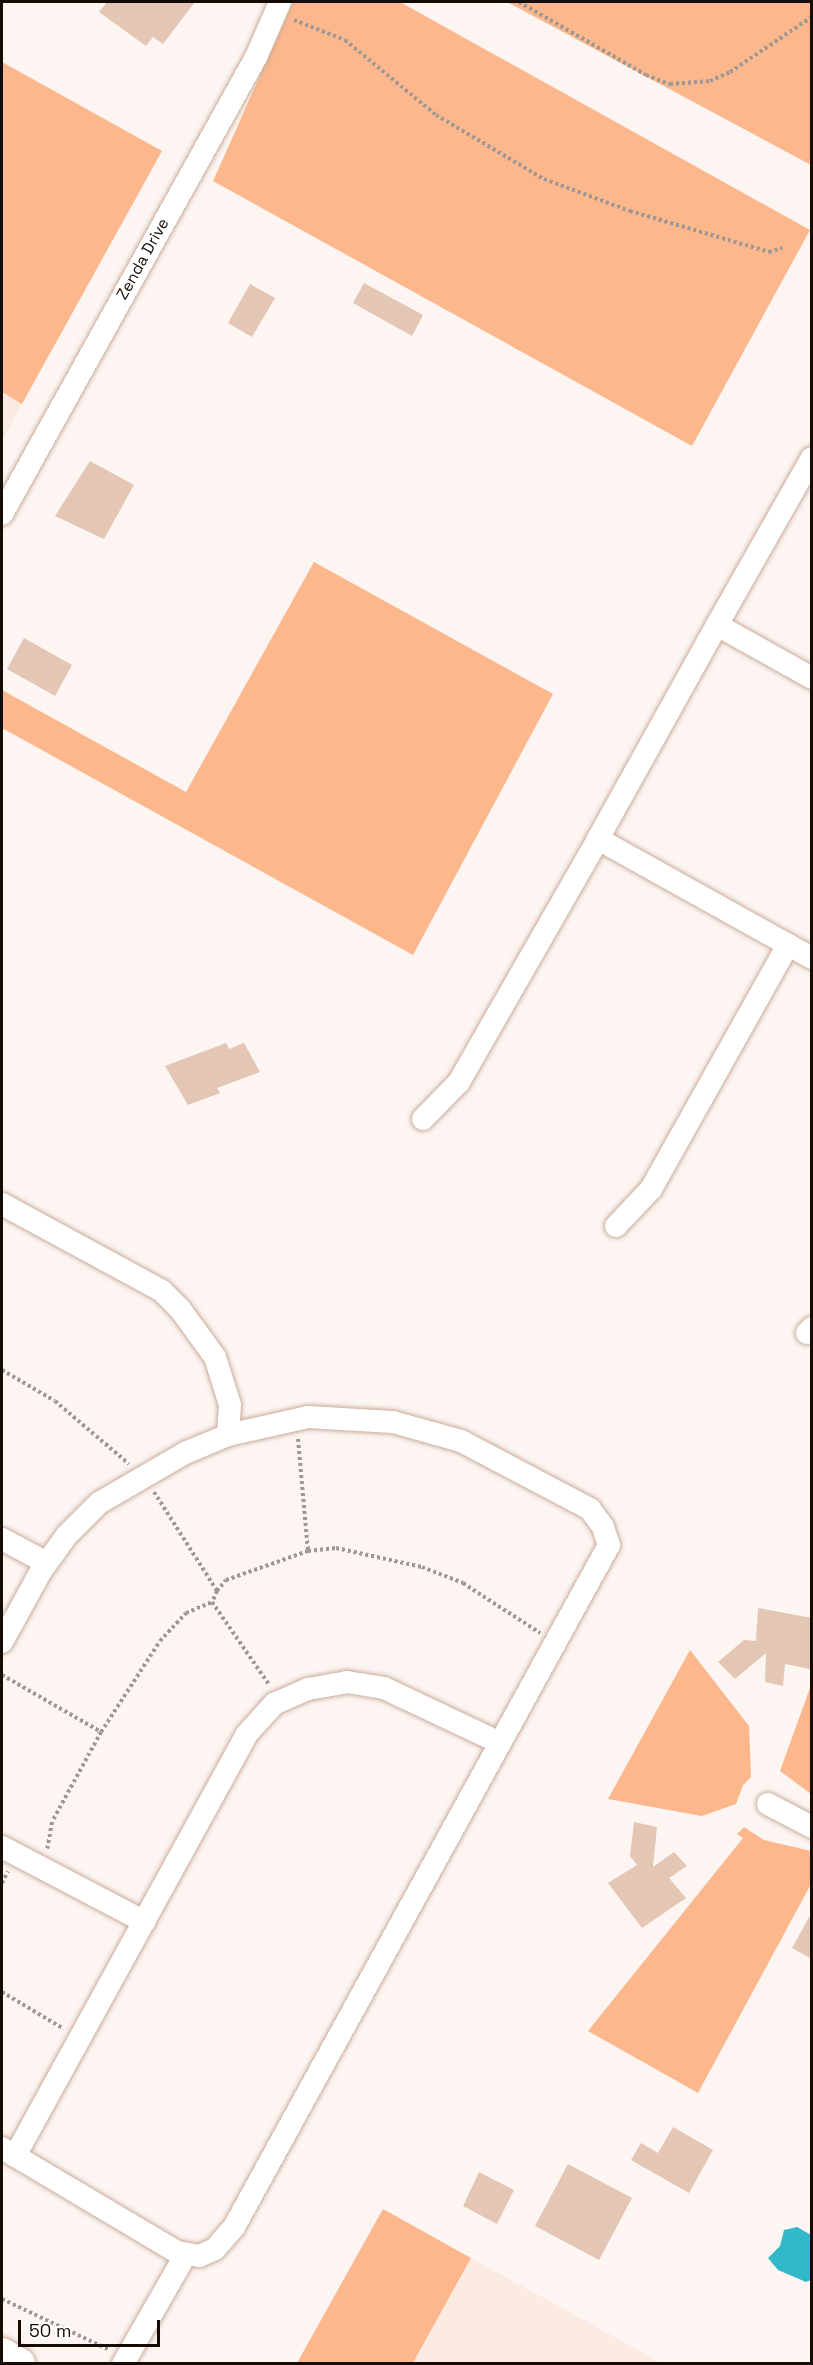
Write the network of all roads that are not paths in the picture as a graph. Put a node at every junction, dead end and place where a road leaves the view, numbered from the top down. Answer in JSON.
{"nodes":[{"id":1,"x":277,"y":7,"type":"edge"},
{"id":2,"x":812,"y":458,"type":"edge"},
{"id":3,"x":2,"y":514,"type":"edge"},
{"id":4,"x":717,"y":625,"type":"junction"},
{"id":5,"x":812,"y":678,"type":"edge"},
{"id":6,"x":598,"y":839,"type":"junction"},
{"id":7,"x":788,"y":945,"type":"junction"},
{"id":8,"x":812,"y":958,"type":"edge"},
{"id":9,"x":423,"y":1119,"type":"dead end"},
{"id":10,"x":2,"y":1204,"type":"edge"},
{"id":11,"x":616,"y":1226,"type":"dead end"},
{"id":12,"x":228,"y":1436,"type":"junction"},
{"id":13,"x":2,"y":1539,"type":"edge"},
{"id":14,"x":47,"y":1563,"type":"junction"},
{"id":15,"x":2,"y":1642,"type":"edge"},
{"id":16,"x":498,"y":1742,"type":"junction"},
{"id":17,"x":768,"y":1804,"type":"dead end"},
{"id":18,"x":812,"y":1827,"type":"edge"},
{"id":19,"x":2,"y":1846,"type":"edge"},
{"id":20,"x":145,"y":1922,"type":"junction"},
{"id":21,"x":8,"y":2152,"type":"edge"},
{"id":22,"x":186,"y":2254,"type":"junction"},
{"id":23,"x":2,"y":2354,"type":"edge"},
{"id":24,"x":118,"y":2357,"type":"edge"},
{"id":25,"x":19,"y":2364,"type":"edge"}],
"edges":[{"from":1,"to":3,"type":"street","name":"Zenda Drive"},
{"from":2,"to":4,"type":"street"},
{"from":4,"to":5,"type":"street"},
{"from":4,"to":6,"type":"street"},
{"from":6,"to":7,"type":"street"},
{"from":6,"to":9,"type":"street"},
{"from":7,"to":8,"type":"street"},
{"from":7,"to":11,"type":"street"},
{"from":10,"to":12,"type":"street"},
{"from":12,"to":14,"type":"street"},
{"from":12,"to":16,"type":"street"},
{"from":13,"to":14,"type":"street"},
{"from":14,"to":15,"type":"street"},
{"from":16,"to":20,"type":"street"},
{"from":16,"to":22,"type":"street"},
{"from":17,"to":18,"type":"street"},
{"from":19,"to":20,"type":"street"},
{"from":20,"to":21,"type":"street"},
{"from":21,"to":22,"type":"street"},
{"from":22,"to":24,"type":"street"},
{"from":23,"to":25,"type":"main road"}]}
